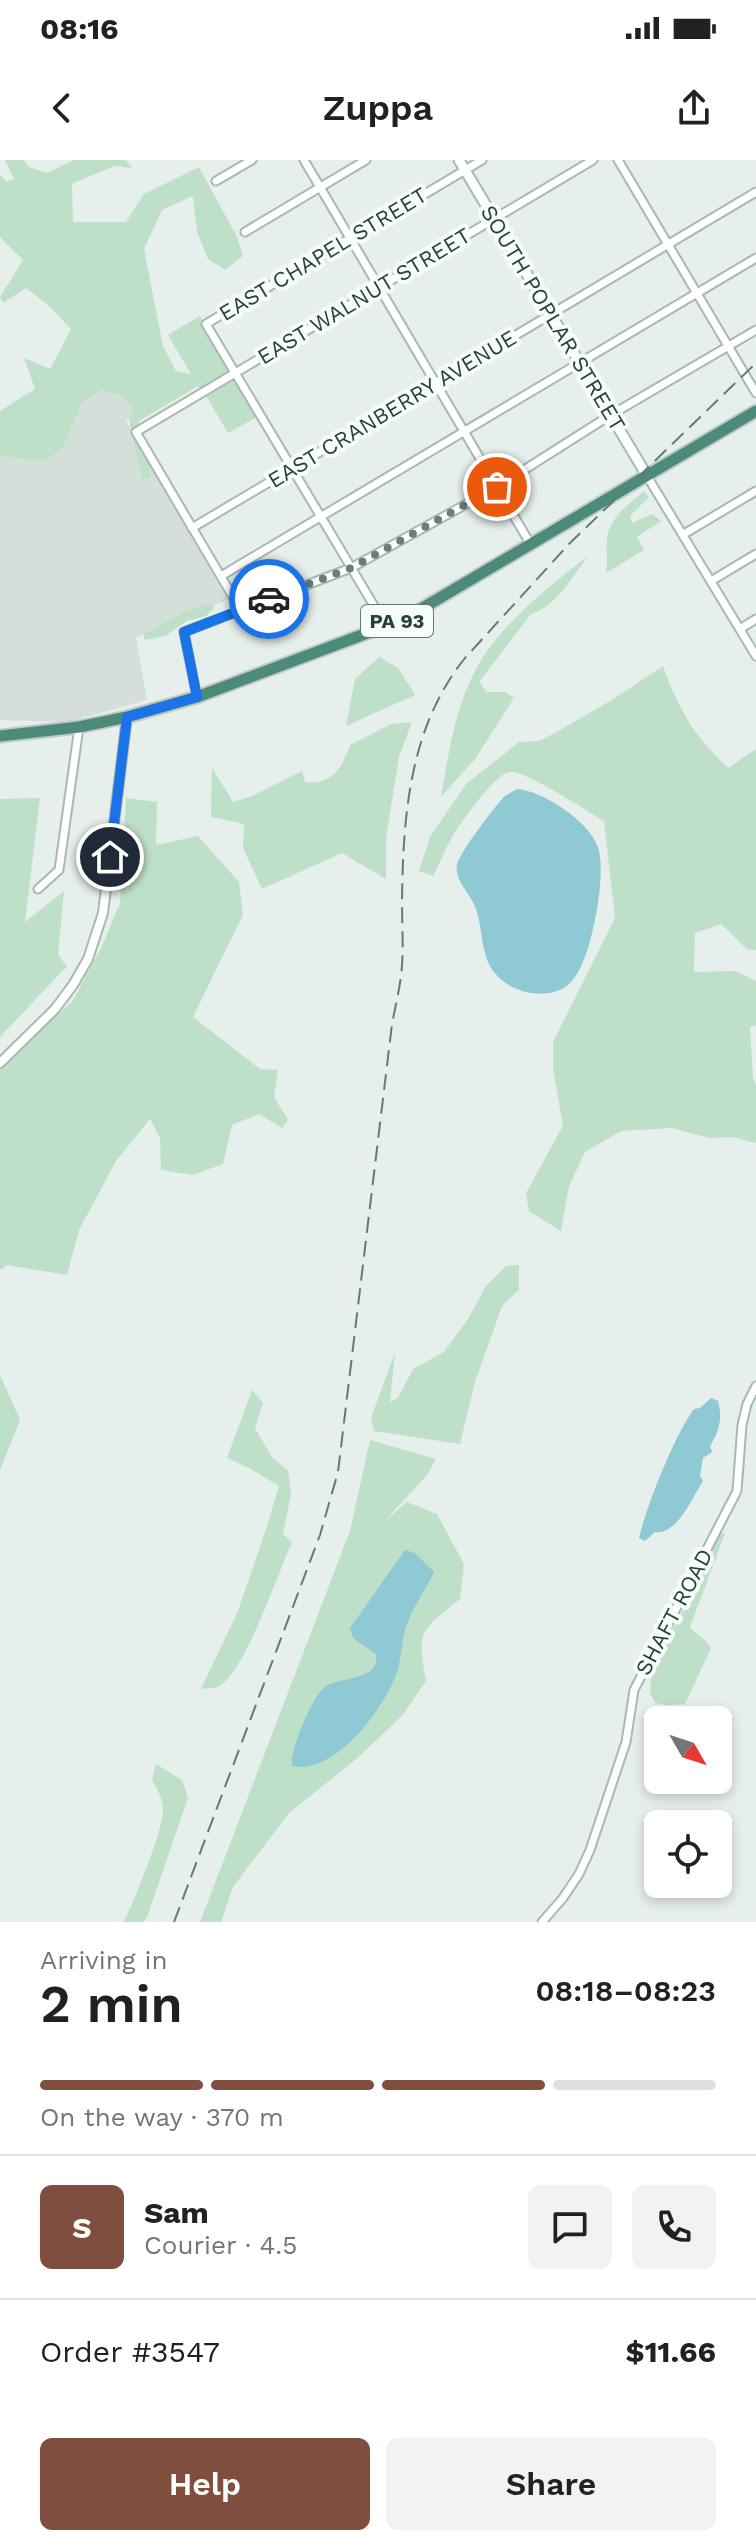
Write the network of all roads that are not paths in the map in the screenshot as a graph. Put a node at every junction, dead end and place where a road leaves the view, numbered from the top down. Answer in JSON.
{"nodes":[{"id":1,"x":252,"y":160,"type":"edge"},
{"id":2,"x":304,"y":160,"type":"edge"},
{"id":3,"x":366,"y":160,"type":"edge"},
{"id":4,"x":459,"y":160,"type":"edge"},
{"id":5,"x":482,"y":160,"type":"edge"},
{"id":6,"x":593,"y":160,"type":"edge"},
{"id":7,"x":618,"y":160,"type":"edge"},
{"id":8,"x":242,"y":163,"type":"edge"},
{"id":9,"x":465,"y":170,"type":"junction"},
{"id":10,"x":216,"y":181,"type":"dead end"},
{"id":11,"x":320,"y":187,"type":"junction"},
{"id":12,"x":756,"y":192,"type":"edge"},
{"id":13,"x":494,"y":219,"type":"junction"},
{"id":14,"x":245,"y":232,"type":"dead end"},
{"id":15,"x":350,"y":238,"type":"junction"},
{"id":16,"x":668,"y":245,"type":"junction"},
{"id":17,"x":756,"y":258,"type":"edge"},
{"id":18,"x":379,"y":287,"type":"junction"},
{"id":19,"x":697,"y":293,"type":"junction"},
{"id":20,"x":550,"y":315,"type":"junction"},
{"id":21,"x":756,"y":330,"type":"edge"},
{"id":22,"x":729,"y":348,"type":"junction"},
{"id":23,"x":579,"y":364,"type":"junction"},
{"id":24,"x":236,"y":373,"type":"junction"},
{"id":25,"x":436,"y":383,"type":"junction"},
{"id":26,"x":756,"y":393,"type":"edge"},
{"id":27,"x":756,"y":411,"type":"edge"},
{"id":28,"x":609,"y":416,"type":"junction"},
{"id":29,"x":464,"y":432,"type":"junction"},
{"id":30,"x":292,"y":468,"type":"junction"},
{"id":31,"x":647,"y":476,"type":"junction"},
{"id":32,"x":497,"y":487,"type":"junction"},
{"id":33,"x":756,"y":491,"type":"edge"},
{"id":34,"x":321,"y":517,"type":"junction"},
{"id":35,"x":192,"y":528,"type":"junction"},
{"id":36,"x":684,"y":534,"type":"junction"},
{"id":37,"x":531,"y":545,"type":"junction"},
{"id":38,"x":756,"y":554,"type":"edge"},
{"id":39,"x":351,"y":568,"type":"junction"},
{"id":40,"x":221,"y":576,"type":"junction"},
{"id":41,"x":711,"y":581,"type":"junction"},
{"id":42,"x":240,"y":609,"type":"junction"},
{"id":43,"x":756,"y":619,"type":"edge"},
{"id":44,"x":386,"y":626,"type":"junction"},
{"id":45,"x":740,"y":629,"type":"junction"},
{"id":46,"x":756,"y":656,"type":"edge"},
{"id":47,"x":197,"y":697,"type":"junction"},
{"id":48,"x":127,"y":717,"type":"junction"},
{"id":49,"x":79,"y":727,"type":"junction"},
{"id":50,"x":0,"y":736,"type":"edge"},
{"id":51,"x":38,"y":889,"type":"dead end"},
{"id":52,"x":0,"y":1063,"type":"edge"},
{"id":53,"x":756,"y":1386,"type":"edge"},
{"id":54,"x":542,"y":1922,"type":"edge"}],
"edges":[{"from":1,"to":8,"type":"street"},
{"from":2,"to":11,"type":"street"},
{"from":3,"to":11,"type":"street"},
{"from":4,"to":9,"type":"main road","name":"SOUTH POPLAR STREET"},
{"from":5,"to":9,"type":"street","name":"EAST CHAPEL STREET"},
{"from":6,"to":13,"type":"street","name":"EAST WALNUT STREET"},
{"from":7,"to":16,"type":"street"},
{"from":8,"to":10,"type":"street"},
{"from":9,"to":13,"type":"main road","name":"SOUTH POPLAR STREET"},
{"from":9,"to":15,"type":"street","name":"EAST CHAPEL STREET"},
{"from":11,"to":14,"type":"street"},
{"from":11,"to":15,"type":"street"},
{"from":12,"to":16,"type":"street","name":"EAST CRANBERRY AVENUE"},
{"from":13,"to":18,"type":"street","name":"EAST WALNUT STREET"},
{"from":13,"to":20,"type":"main road","name":"SOUTH POPLAR STREET"},
{"from":15,"to":18,"type":"street"},
{"from":15,"to":24,"type":"street","name":"EAST CHAPEL STREET"},
{"from":16,"to":19,"type":"street"},
{"from":16,"to":20,"type":"street","name":"EAST CRANBERRY AVENUE"},
{"from":17,"to":19,"type":"street"},
{"from":18,"to":24,"type":"street","name":"EAST WALNUT STREET"},
{"from":18,"to":25,"type":"street"},
{"from":19,"to":22,"type":"street"},
{"from":19,"to":23,"type":"street"},
{"from":20,"to":23,"type":"main road","name":"SOUTH POPLAR STREET"},
{"from":20,"to":25,"type":"street","name":"EAST CRANBERRY AVENUE"},
{"from":21,"to":22,"type":"street"},
{"from":22,"to":26,"type":"street"},
{"from":22,"to":28,"type":"street"},
{"from":23,"to":28,"type":"main road","name":"SOUTH POPLAR STREET"},
{"from":23,"to":29,"type":"street"},
{"from":24,"to":30,"type":"street"},
{"from":24,"to":35,"type":"street","name":"EAST WALNUT STREET"},
{"from":25,"to":29,"type":"street"},
{"from":25,"to":30,"type":"street","name":"EAST CRANBERRY AVENUE"},
{"from":27,"to":31,"type":"highway","number":"PA 93"},
{"from":28,"to":31,"type":"main road","name":"SOUTH POPLAR STREET"},
{"from":28,"to":32,"type":"street"},
{"from":29,"to":32,"type":"street"},
{"from":29,"to":34,"type":"street"},
{"from":30,"to":34,"type":"street"},
{"from":30,"to":35,"type":"street","name":"EAST CRANBERRY AVENUE"},
{"from":31,"to":36,"type":"street"},
{"from":31,"to":37,"type":"highway","number":"PA 93"},
{"from":32,"to":37,"type":"street"},
{"from":32,"to":39,"type":"street"},
{"from":33,"to":36,"type":"street"},
{"from":34,"to":39,"type":"street"},
{"from":34,"to":40,"type":"street"},
{"from":35,"to":40,"type":"street"},
{"from":36,"to":41,"type":"street"},
{"from":37,"to":44,"type":"highway","number":"PA 93"},
{"from":38,"to":41,"type":"street"},
{"from":39,"to":42,"type":"street"},
{"from":39,"to":44,"type":"street"},
{"from":40,"to":42,"type":"street"},
{"from":41,"to":45,"type":"street"},
{"from":42,"to":47,"type":"street"},
{"from":43,"to":45,"type":"street"},
{"from":44,"to":47,"type":"highway","number":"PA 93"},
{"from":45,"to":46,"type":"street"},
{"from":47,"to":48,"type":"highway","number":"PA 93"},
{"from":48,"to":49,"type":"highway","number":"PA 93"},
{"from":48,"to":52,"type":"street"},
{"from":49,"to":50,"type":"highway","number":"PA 93"},
{"from":49,"to":51,"type":"street"},
{"from":53,"to":54,"type":"street","name":"SHAFT ROAD"}]}
